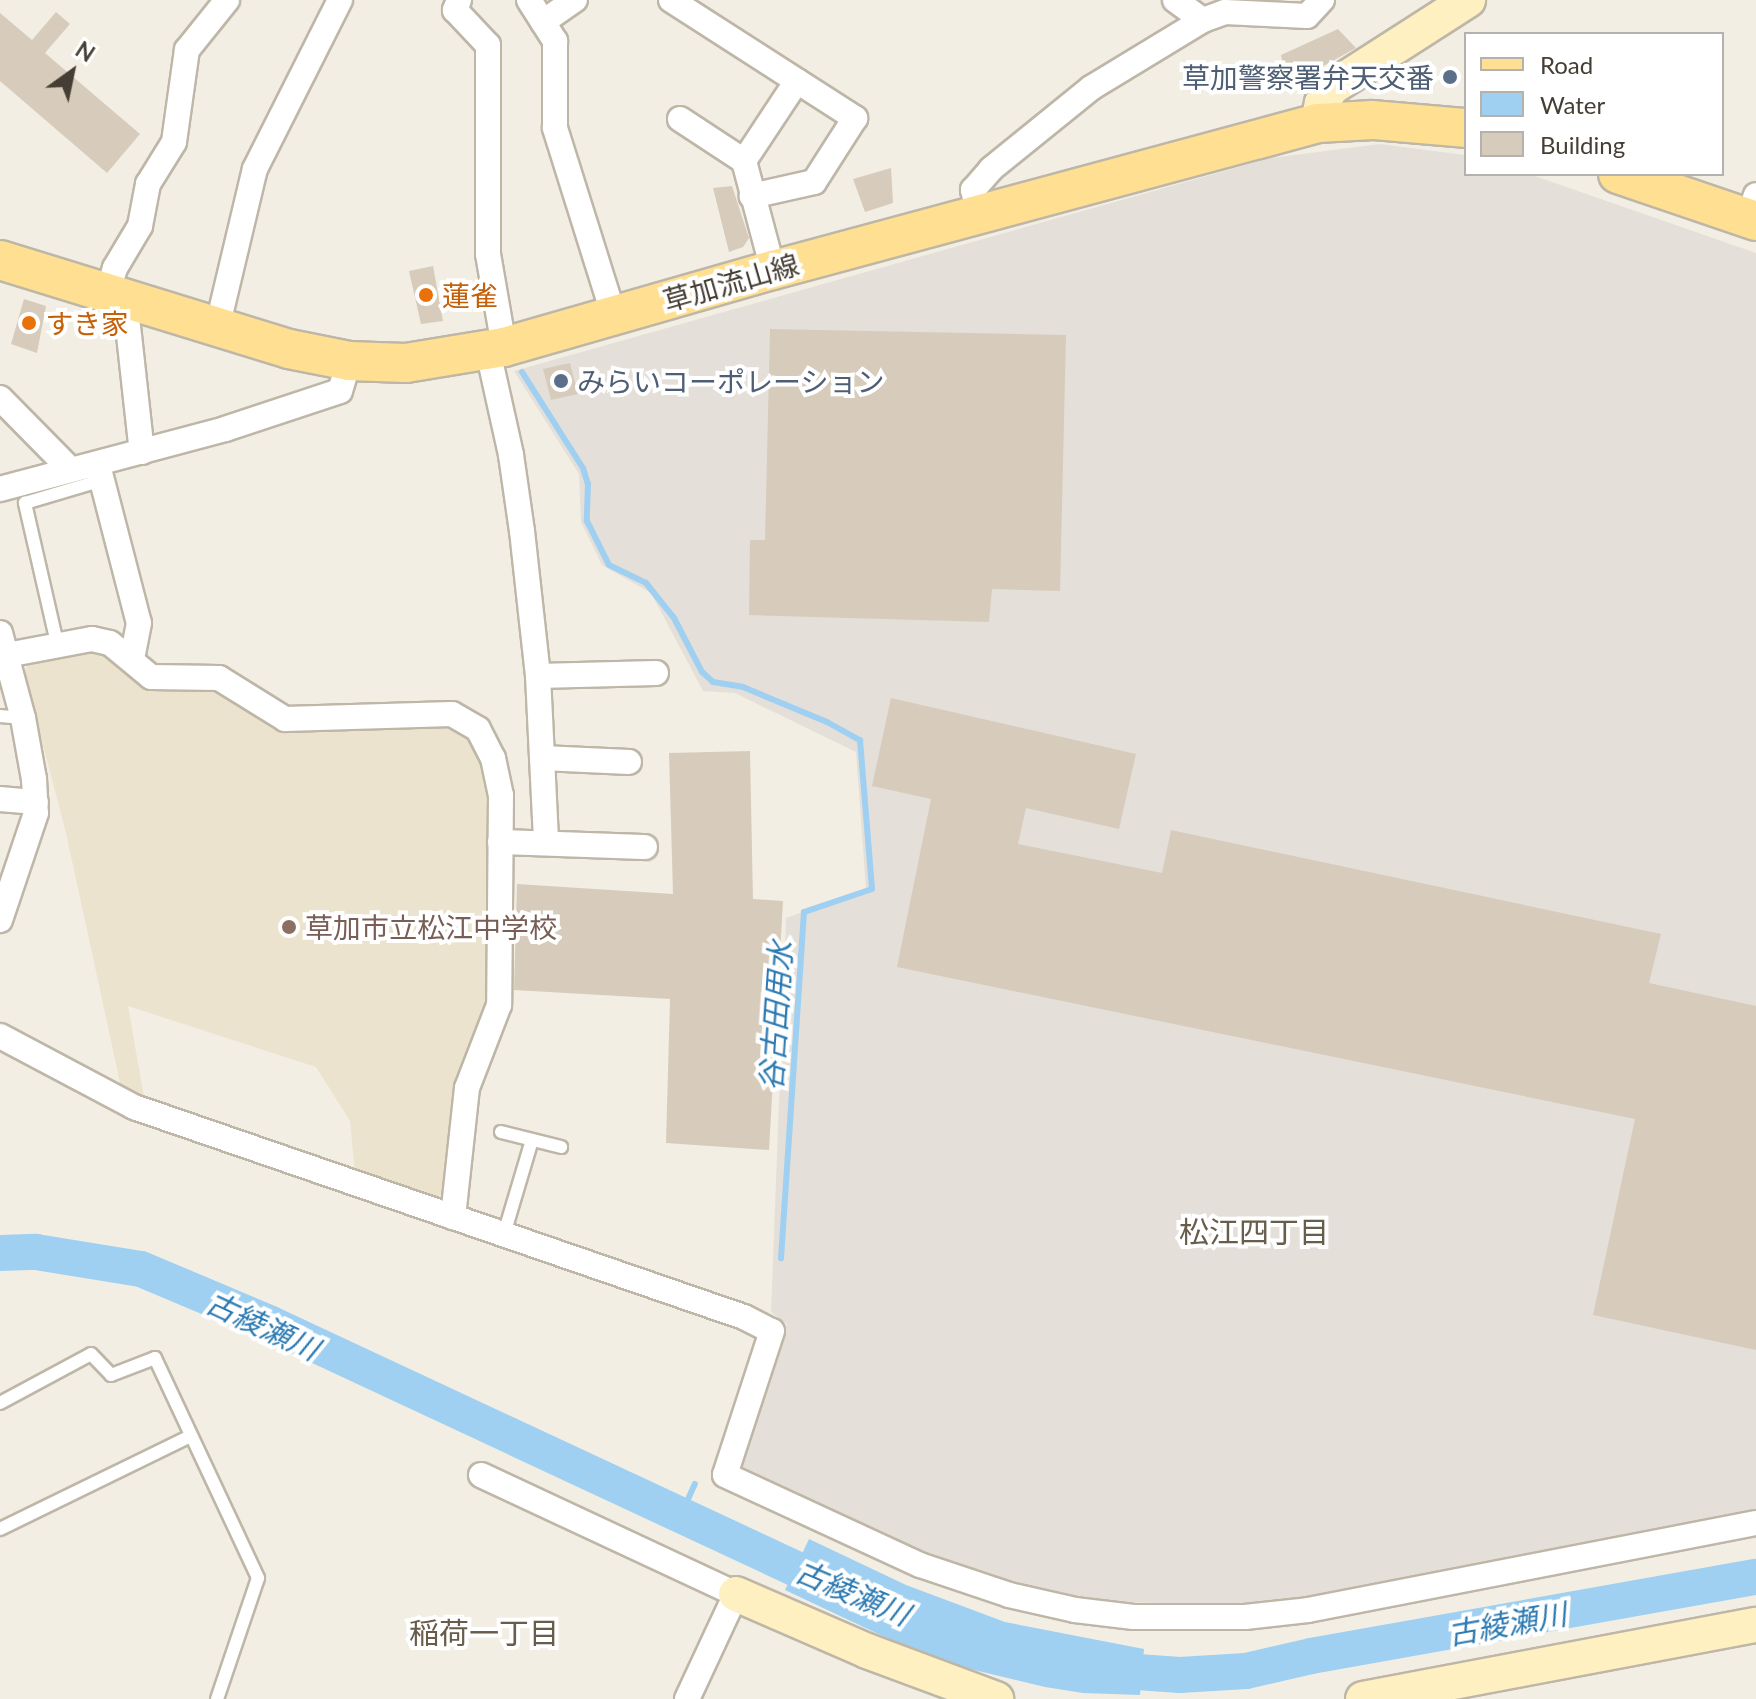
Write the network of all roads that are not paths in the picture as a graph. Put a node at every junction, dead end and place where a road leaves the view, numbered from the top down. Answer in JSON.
{"nodes":[{"id":1,"x":227,"y":0,"type":"edge"},
{"id":2,"x":340,"y":0,"type":"edge"},
{"id":3,"x":459,"y":0,"type":"edge"},
{"id":4,"x":529,"y":0,"type":"edge"},
{"id":5,"x":575,"y":0,"type":"edge"},
{"id":6,"x":671,"y":0,"type":"edge"},
{"id":7,"x":1175,"y":0,"type":"edge"},
{"id":8,"x":1322,"y":0,"type":"edge"},
{"id":9,"x":1468,"y":0,"type":"edge"},
{"id":10,"x":1218,"y":11,"type":"edge"},
{"id":11,"x":543,"y":22,"type":"junction"},
{"id":12,"x":797,"y":81,"type":"junction"},
{"id":13,"x":680,"y":119,"type":"dead end"},
{"id":14,"x":1318,"y":123,"type":"junction"},
{"id":15,"x":1464,"y":128,"type":"edge"},
{"id":16,"x":744,"y":161,"type":"junction"},
{"id":17,"x":1625,"y":176,"type":"edge"},
{"id":18,"x":752,"y":196,"type":"junction"},
{"id":19,"x":1753,"y":211,"type":"edge"},
{"id":20,"x":979,"y":214,"type":"junction"},
{"id":21,"x":0,"y":260,"type":"edge"},
{"id":22,"x":773,"y":270,"type":"junction"},
{"id":23,"x":116,"y":297,"type":"junction"},
{"id":24,"x":614,"y":316,"type":"junction"},
{"id":25,"x":217,"y":328,"type":"junction"},
{"id":26,"x":496,"y":349,"type":"junction"},
{"id":27,"x":349,"y":361,"type":"junction"},
{"id":28,"x":0,"y":398,"type":"edge"},
{"id":29,"x":142,"y":452,"type":"junction"},
{"id":30,"x":70,"y":469,"type":"junction"},
{"id":31,"x":100,"y":473,"type":"junction"},
{"id":32,"x":0,"y":489,"type":"edge"},
{"id":33,"x":57,"y":643,"type":"junction"},
{"id":34,"x":4,"y":644,"type":"edge"},
{"id":35,"x":132,"y":660,"type":"junction"},
{"id":36,"x":656,"y":673,"type":"dead end"},
{"id":37,"x":538,"y":676,"type":"junction"},
{"id":38,"x":11,"y":717,"type":"edge"},
{"id":39,"x":542,"y":758,"type":"junction"},
{"id":40,"x":629,"y":762,"type":"dead end"},
{"id":41,"x":0,"y":799,"type":"edge"},
{"id":42,"x":36,"y":802,"type":"junction"},
{"id":43,"x":546,"y":841,"type":"junction"},
{"id":44,"x":500,"y":842,"type":"junction"},
{"id":45,"x":645,"y":847,"type":"dead end"},
{"id":46,"x":0,"y":920,"type":"edge"},
{"id":47,"x":0,"y":1036,"type":"edge"},
{"id":48,"x":501,"y":1132,"type":"dead end"},
{"id":49,"x":532,"y":1140,"type":"junction"},
{"id":50,"x":561,"y":1147,"type":"dead end"},
{"id":51,"x":453,"y":1217,"type":"junction"},
{"id":52,"x":504,"y":1234,"type":"junction"},
{"id":53,"x":0,"y":1403,"type":"edge"},
{"id":54,"x":191,"y":1436,"type":"junction"},
{"id":55,"x":481,"y":1475,"type":"dead end"},
{"id":56,"x":1756,"y":1523,"type":"edge"},
{"id":57,"x":0,"y":1529,"type":"edge"},
{"id":58,"x":736,"y":1594,"type":"junction"},
{"id":59,"x":1756,"y":1625,"type":"edge"},
{"id":60,"x":217,"y":1699,"type":"edge"},
{"id":61,"x":687,"y":1699,"type":"edge"},
{"id":62,"x":996,"y":1699,"type":"edge"},
{"id":63,"x":1363,"y":1699,"type":"edge"}],
"edges":[{"from":1,"to":23,"type":"street"},
{"from":2,"to":25,"type":"street"},
{"from":3,"to":26,"type":"street"},
{"from":4,"to":11,"type":"street"},
{"from":5,"to":11,"type":"street"},
{"from":6,"to":12,"type":"street"},
{"from":7,"to":10,"type":"street"},
{"from":8,"to":10,"type":"street"},
{"from":9,"to":14,"type":"street"},
{"from":10,"to":20,"type":"street"},
{"from":11,"to":24,"type":"street"},
{"from":12,"to":16,"type":"street"},
{"from":12,"to":18,"type":"street"},
{"from":13,"to":16,"type":"street"},
{"from":14,"to":15,"type":"main road","name":"草加流山線"},
{"from":14,"to":20,"type":"main road","name":"草加流山線"},
{"from":16,"to":18,"type":"street"},
{"from":17,"to":19,"type":"main road"},
{"from":18,"to":22,"type":"street"},
{"from":20,"to":22,"type":"main road","name":"草加流山線"},
{"from":21,"to":23,"type":"main road","name":"草加流山線"},
{"from":22,"to":24,"type":"main road","name":"草加流山線"},
{"from":23,"to":25,"type":"main road","name":"草加流山線"},
{"from":23,"to":29,"type":"street"},
{"from":24,"to":26,"type":"main road","name":"草加流山線"},
{"from":25,"to":27,"type":"main road","name":"草加流山線"},
{"from":26,"to":27,"type":"main road","name":"草加流山線"},
{"from":26,"to":37,"type":"street"},
{"from":27,"to":29,"type":"street"},
{"from":28,"to":30,"type":"street"},
{"from":29,"to":31,"type":"street"},
{"from":30,"to":31,"type":"street"},
{"from":30,"to":32,"type":"street"},
{"from":31,"to":33,"type":"lane"},
{"from":31,"to":35,"type":"street"},
{"from":33,"to":34,"type":"street"},
{"from":33,"to":35,"type":"street"},
{"from":34,"to":38,"type":"street"},
{"from":35,"to":44,"type":"street"},
{"from":36,"to":37,"type":"street"},
{"from":37,"to":39,"type":"street"},
{"from":38,"to":42,"type":"street"},
{"from":39,"to":40,"type":"street"},
{"from":39,"to":43,"type":"street"},
{"from":41,"to":42,"type":"street"},
{"from":42,"to":46,"type":"street"},
{"from":43,"to":44,"type":"street"},
{"from":43,"to":45,"type":"street"},
{"from":44,"to":51,"type":"street"},
{"from":47,"to":51,"type":"street"},
{"from":48,"to":49,"type":"lane"},
{"from":49,"to":50,"type":"lane"},
{"from":49,"to":52,"type":"lane"},
{"from":51,"to":52,"type":"street"},
{"from":52,"to":56,"type":"street"},
{"from":53,"to":54,"type":"lane"},
{"from":54,"to":57,"type":"lane"},
{"from":54,"to":60,"type":"lane"},
{"from":55,"to":58,"type":"street"},
{"from":58,"to":61,"type":"street"},
{"from":58,"to":62,"type":"street"},
{"from":59,"to":63,"type":"street"}]}
